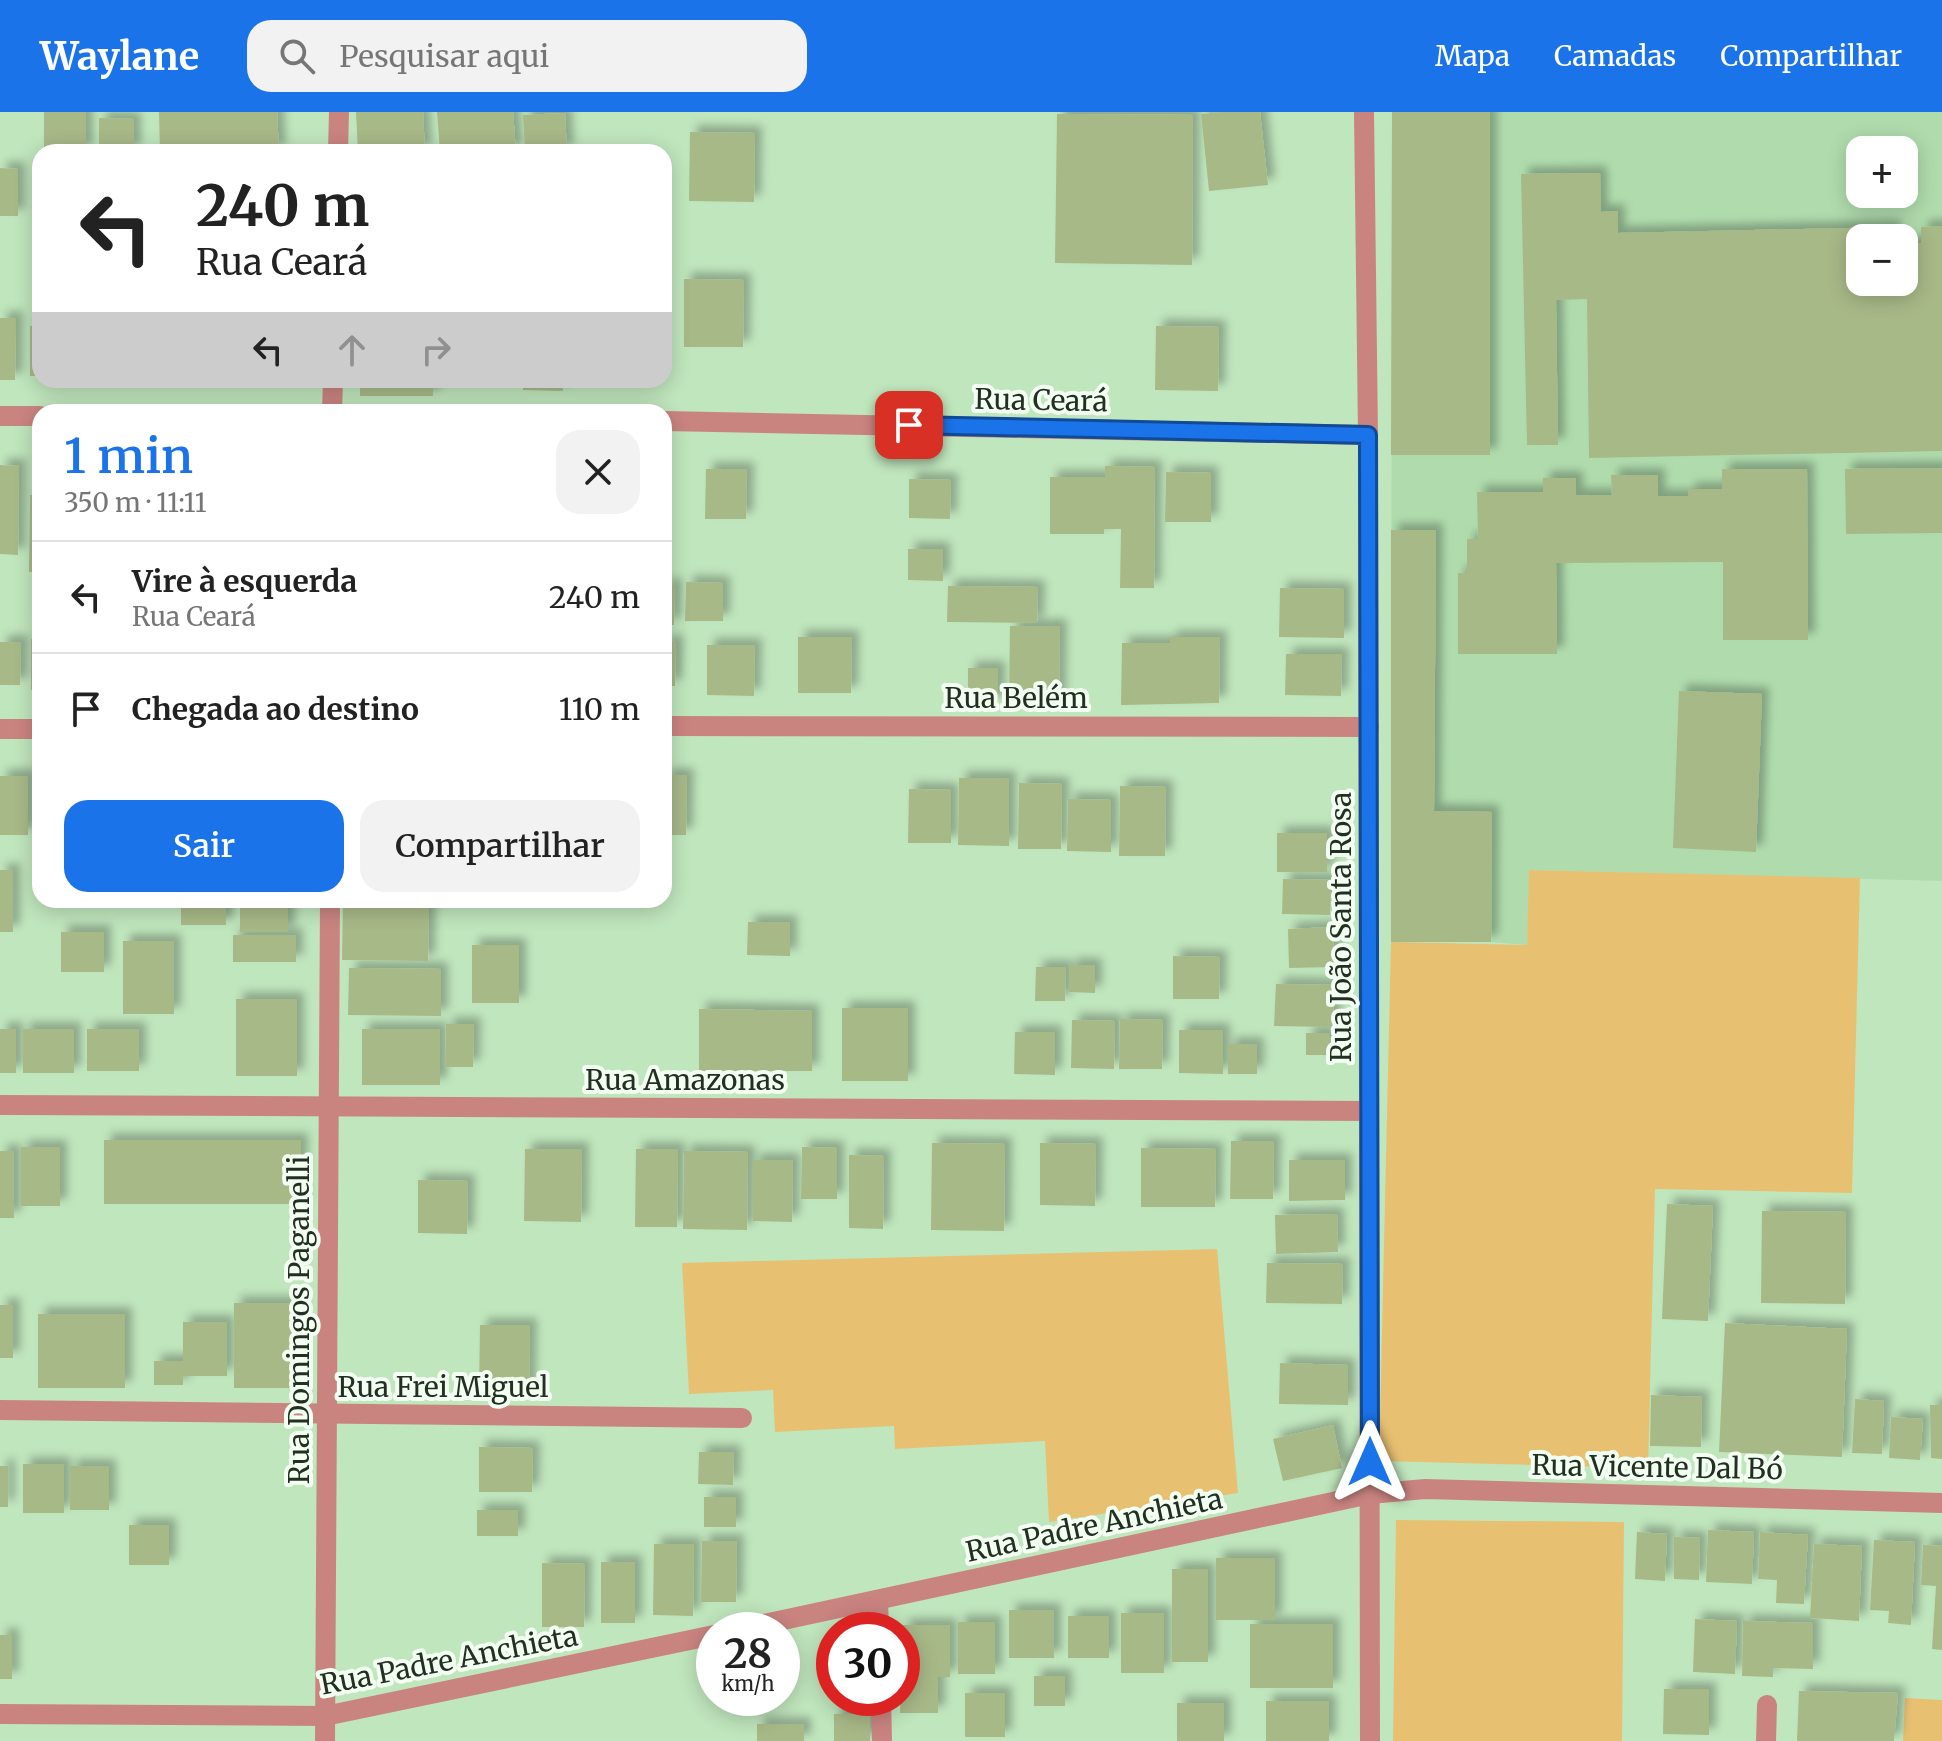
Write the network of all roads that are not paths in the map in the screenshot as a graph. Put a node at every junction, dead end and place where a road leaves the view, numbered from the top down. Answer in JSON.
{"nodes":[{"id":1,"x":339,"y":112,"type":"edge"},
{"id":2,"x":1364,"y":112,"type":"edge"},
{"id":3,"x":338,"y":144,"type":"edge"},
{"id":4,"x":0,"y":416,"type":"edge"},
{"id":5,"x":32,"y":416,"type":"edge"},
{"id":6,"x":672,"y":421,"type":"edge"},
{"id":7,"x":1368,"y":435,"type":"junction"},
{"id":8,"x":672,"y":726,"type":"edge"},
{"id":9,"x":1369,"y":727,"type":"junction"},
{"id":10,"x":0,"y":729,"type":"edge"},
{"id":11,"x":32,"y":729,"type":"edge"},
{"id":12,"x":330,"y":908,"type":"edge"},
{"id":13,"x":0,"y":1105,"type":"edge"},
{"id":14,"x":329,"y":1107,"type":"junction"},
{"id":15,"x":1369,"y":1111,"type":"junction"},
{"id":16,"x":0,"y":1410,"type":"edge"},
{"id":17,"x":327,"y":1415,"type":"junction"},
{"id":18,"x":742,"y":1418,"type":"dead end"},
{"id":19,"x":1370,"y":1494,"type":"junction"},
{"id":20,"x":1942,"y":1503,"type":"edge"},
{"id":21,"x":878,"y":1600,"type":"junction"},
{"id":22,"x":878,"y":1612,"type":"edge"},
{"id":23,"x":800,"y":1616,"type":"edge"},
{"id":24,"x":696,"y":1639,"type":"edge"},
{"id":25,"x":1767,"y":1705,"type":"dead end"},
{"id":26,"x":0,"y":1714,"type":"edge"},
{"id":27,"x":325,"y":1716,"type":"junction"},
{"id":28,"x":881,"y":1716,"type":"edge"},
{"id":29,"x":325,"y":1741,"type":"edge"},
{"id":30,"x":882,"y":1741,"type":"edge"},
{"id":31,"x":1370,"y":1741,"type":"edge"},
{"id":32,"x":1766,"y":1741,"type":"edge"}],
"edges":[{"from":1,"to":3,"type":"street"},
{"from":2,"to":7,"type":"street","name":"Rua João Santa Rosa"},
{"from":4,"to":5,"type":"street"},
{"from":6,"to":7,"type":"street","name":"Rua Ceará"},
{"from":7,"to":9,"type":"street","name":"Rua João Santa Rosa"},
{"from":8,"to":9,"type":"street","name":"Rua Belém"},
{"from":9,"to":15,"type":"street","name":"Rua João Santa Rosa"},
{"from":10,"to":11,"type":"street"},
{"from":12,"to":14,"type":"street","name":"Rua Domingos Paganelli"},
{"from":13,"to":14,"type":"street","name":"Rua Amazonas"},
{"from":14,"to":15,"type":"street","name":"Rua Amazonas"},
{"from":14,"to":17,"type":"street","name":"Rua Domingos Paganelli"},
{"from":15,"to":19,"type":"street","name":"Rua João Santa Rosa"},
{"from":16,"to":17,"type":"street","name":"Rua Frei Miguel"},
{"from":17,"to":18,"type":"street","name":"Rua Frei Miguel"},
{"from":17,"to":27,"type":"street","name":"Rua Domingos Paganelli"},
{"from":19,"to":20,"type":"street","name":"Rua Vicente Dal Bó"},
{"from":19,"to":21,"type":"street","name":"Rua Padre Anchieta"},
{"from":19,"to":31,"type":"street","name":"Rua João Santa Rosa"},
{"from":21,"to":22,"type":"street"},
{"from":21,"to":23,"type":"street","name":"Rua Padre Anchieta"},
{"from":24,"to":27,"type":"street","name":"Rua Padre Anchieta"},
{"from":25,"to":32,"type":"street"},
{"from":26,"to":27,"type":"street","name":"Rua Padre Anchieta"},
{"from":27,"to":29,"type":"street","name":"Rua Domingos Paganelli"},
{"from":28,"to":30,"type":"street"}]}
